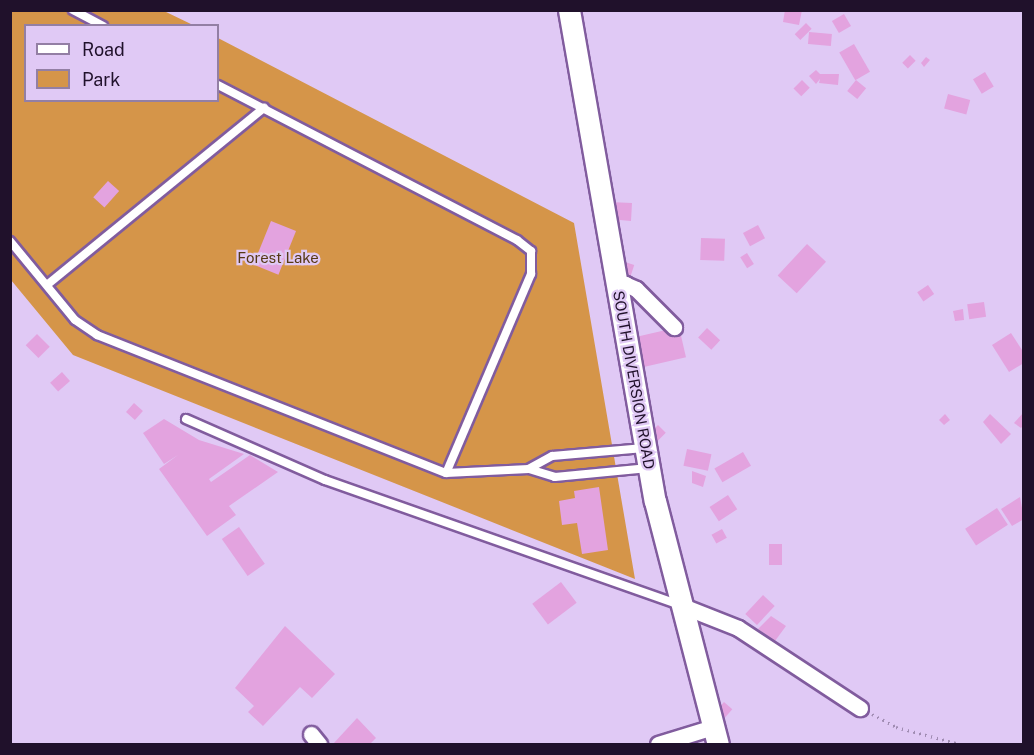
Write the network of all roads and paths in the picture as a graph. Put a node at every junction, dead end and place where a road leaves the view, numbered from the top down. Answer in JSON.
{"nodes":[{"id":1,"x":73,"y":10,"type":"edge"},
{"id":2,"x":569,"y":10,"type":"edge"},
{"id":3,"x":99,"y":24,"type":"edge"},
{"id":4,"x":219,"y":85,"type":"edge"},
{"id":5,"x":264,"y":108,"type":"junction"},
{"id":6,"x":10,"y":241,"type":"edge"},
{"id":7,"x":48,"y":284,"type":"junction"},
{"id":8,"x":618,"y":292,"type":"junction"},
{"id":9,"x":674,"y":327,"type":"dead end"},
{"id":10,"x":186,"y":419,"type":"dead end"},
{"id":11,"x":647,"y":458,"type":"junction"},
{"id":12,"x":529,"y":469,"type":"junction"},
{"id":13,"x":446,"y":473,"type":"junction"},
{"id":14,"x":680,"y":605,"type":"junction"},
{"id":15,"x":860,"y":708,"type":"joint"},
{"id":16,"x":716,"y":736,"type":"edge"},
{"id":17,"x":658,"y":744,"type":"edge"},
{"id":18,"x":960,"y":744,"type":"edge"}],
"edges":[{"from":1,"to":3,"type":"lane"},
{"from":2,"to":8,"type":"main road","name":"SOUTH DIVERSION ROAD"},
{"from":4,"to":5,"type":"lane"},
{"from":5,"to":7,"type":"lane"},
{"from":5,"to":13,"type":"lane"},
{"from":6,"to":7,"type":"lane"},
{"from":7,"to":13,"type":"lane"},
{"from":8,"to":9,"type":"street"},
{"from":8,"to":11,"type":"main road","name":"SOUTH DIVERSION ROAD"},
{"from":10,"to":14,"type":"lane"},
{"from":11,"to":12,"type":"lane"},
{"from":11,"to":12,"type":"lane"},
{"from":11,"to":14,"type":"main road","name":"SOUTH DIVERSION ROAD"},
{"from":12,"to":13,"type":"lane"},
{"from":14,"to":15,"type":"street"},
{"from":14,"to":16,"type":"main road","name":"SOUTH DIVERSION ROAD"},
{"from":15,"to":18,"type":"path"},
{"from":16,"to":17,"type":"street"}]}
